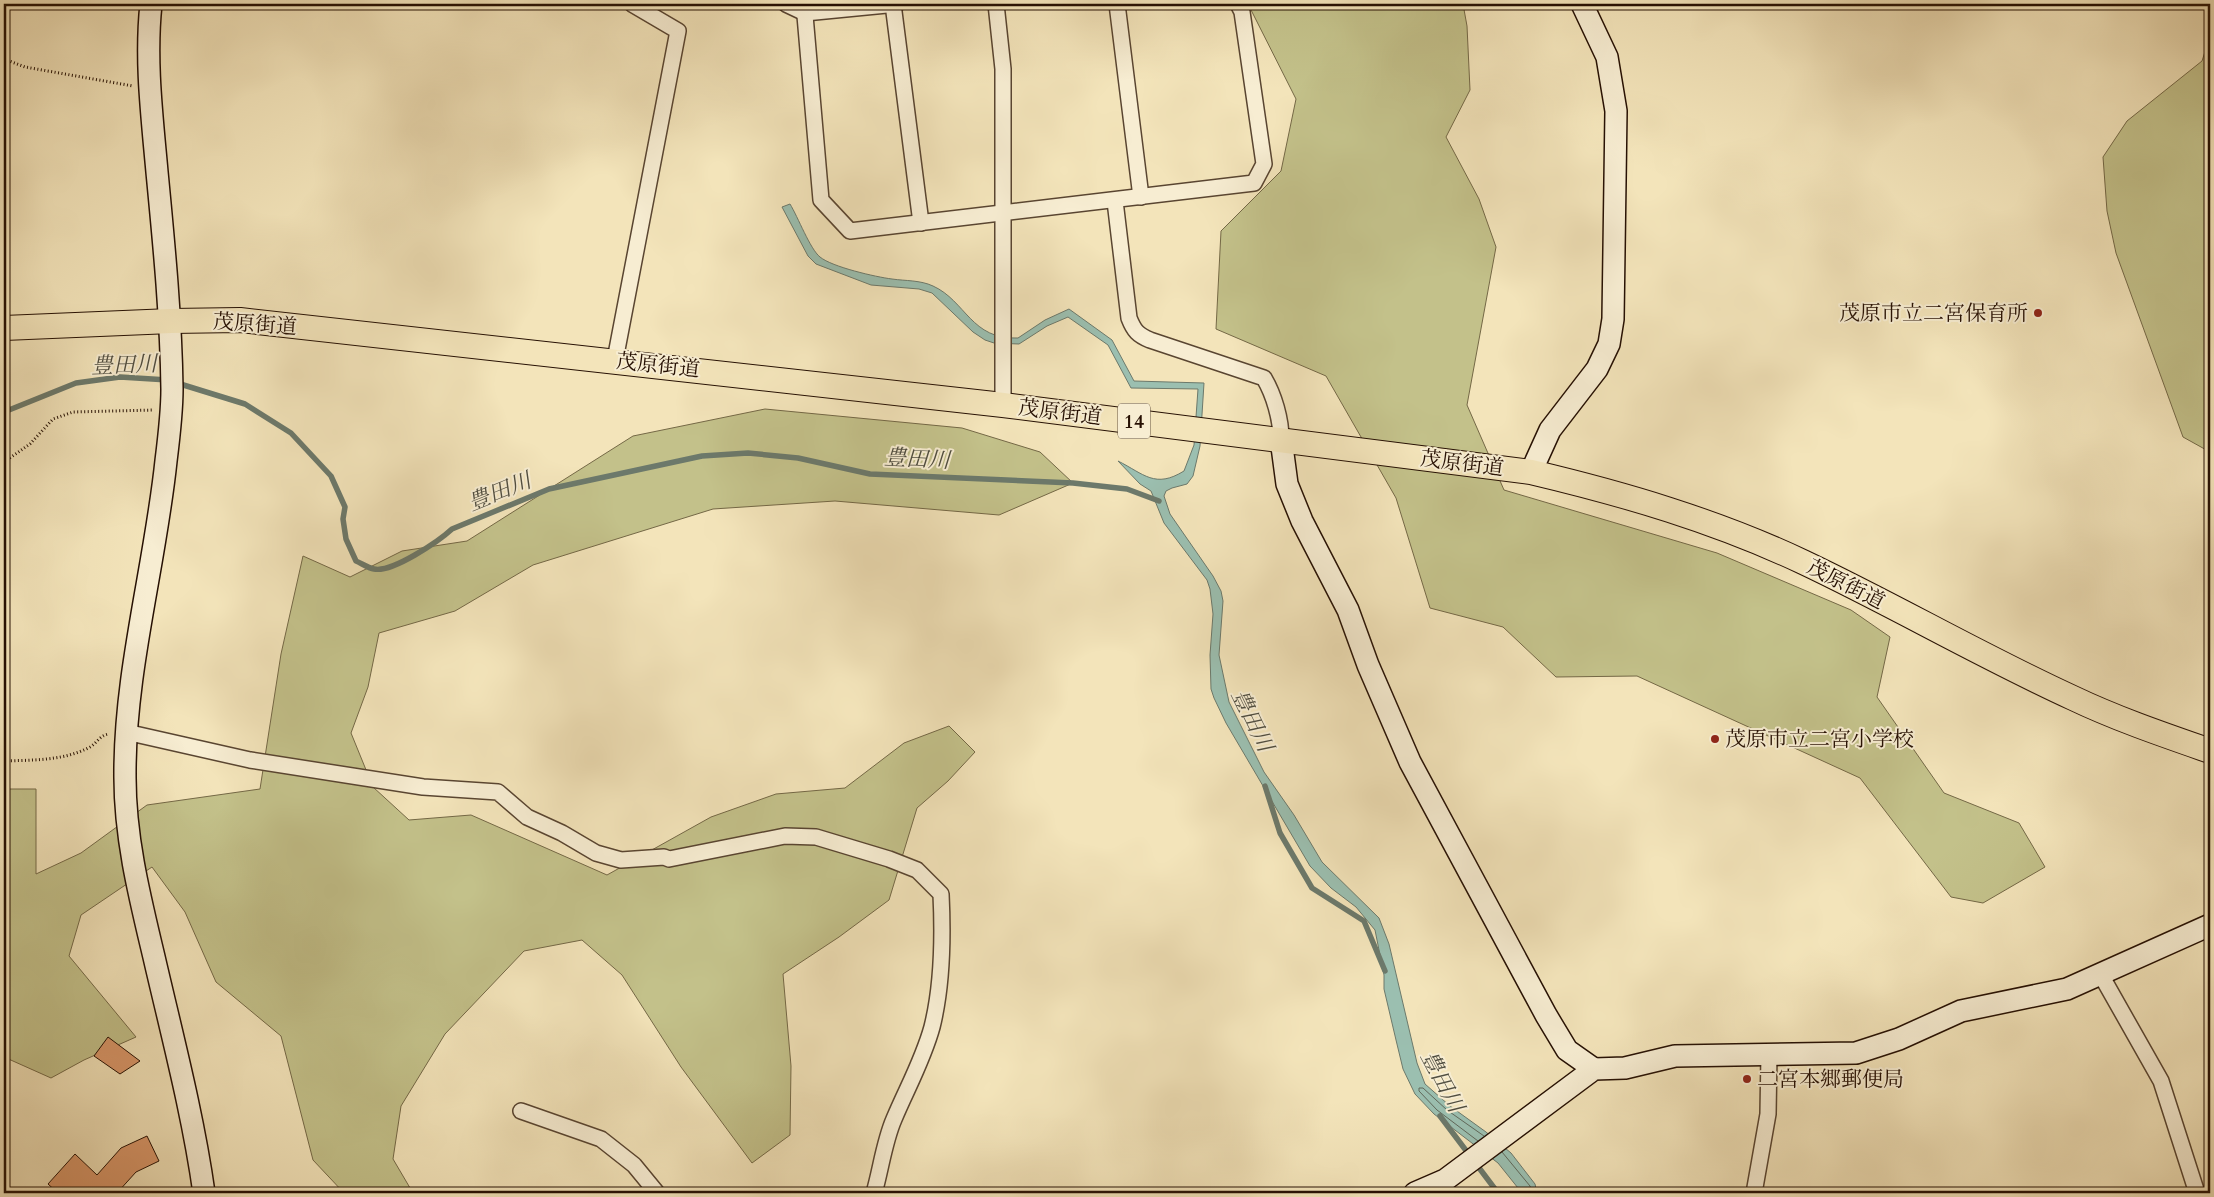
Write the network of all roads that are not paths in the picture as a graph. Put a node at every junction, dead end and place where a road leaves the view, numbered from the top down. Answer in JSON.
{"nodes":[{"id":1,"x":151,"y":4,"type":"edge"},
{"id":2,"x":632,"y":4,"type":"edge"},
{"id":3,"x":786,"y":4,"type":"edge"},
{"id":4,"x":894,"y":4,"type":"edge"},
{"id":5,"x":996,"y":4,"type":"edge"},
{"id":6,"x":1117,"y":4,"type":"edge"},
{"id":7,"x":1238,"y":4,"type":"edge"},
{"id":8,"x":1582,"y":4,"type":"edge"},
{"id":9,"x":804,"y":8,"type":"edge"},
{"id":10,"x":1140,"y":197,"type":"junction"},
{"id":11,"x":1115,"y":201,"type":"junction"},
{"id":12,"x":1004,"y":214,"type":"junction"},
{"id":13,"x":921,"y":223,"type":"junction"},
{"id":14,"x":171,"y":321,"type":"junction"},
{"id":15,"x":4,"y":328,"type":"edge"},
{"id":16,"x":614,"y":360,"type":"junction"},
{"id":17,"x":1003,"y":405,"type":"junction"},
{"id":18,"x":1281,"y":439,"type":"junction"},
{"id":19,"x":1531,"y":472,"type":"junction"},
{"id":20,"x":126,"y":732,"type":"junction"},
{"id":21,"x":2210,"y":751,"type":"edge"},
{"id":22,"x":2210,"y":925,"type":"edge"},
{"id":23,"x":2101,"y":975,"type":"junction"},
{"id":24,"x":1769,"y":1054,"type":"junction"},
{"id":25,"x":1594,"y":1070,"type":"junction"},
{"id":26,"x":521,"y":1111,"type":"dead end"},
{"id":27,"x":204,"y":1193,"type":"edge"},
{"id":28,"x":657,"y":1193,"type":"edge"},
{"id":29,"x":874,"y":1193,"type":"edge"},
{"id":30,"x":1415,"y":1193,"type":"edge"},
{"id":31,"x":1754,"y":1193,"type":"edge"},
{"id":32,"x":2197,"y":1193,"type":"edge"}],
"edges":[{"from":1,"to":14,"type":"street"},
{"from":2,"to":16,"type":"street"},
{"from":3,"to":9,"type":"street"},
{"from":4,"to":9,"type":"street"},
{"from":4,"to":13,"type":"street"},
{"from":5,"to":12,"type":"street"},
{"from":6,"to":10,"type":"street"},
{"from":7,"to":10,"type":"street"},
{"from":8,"to":19,"type":"street"},
{"from":9,"to":13,"type":"street"},
{"from":10,"to":11,"type":"street"},
{"from":11,"to":12,"type":"street"},
{"from":11,"to":18,"type":"street"},
{"from":12,"to":13,"type":"street"},
{"from":12,"to":17,"type":"street"},
{"from":14,"to":15,"type":"main road","name":"茂原街道","number":"14"},
{"from":14,"to":16,"type":"main road","name":"茂原街道","number":"14"},
{"from":14,"to":20,"type":"street"},
{"from":16,"to":17,"type":"main road","name":"茂原街道","number":"14"},
{"from":17,"to":18,"type":"main road","name":"茂原街道","number":"14"},
{"from":18,"to":19,"type":"main road","name":"茂原街道","number":"14"},
{"from":18,"to":25,"type":"street"},
{"from":19,"to":21,"type":"main road","name":"茂原街道","number":"14"},
{"from":20,"to":27,"type":"street"},
{"from":20,"to":29,"type":"street"},
{"from":22,"to":23,"type":"street"},
{"from":23,"to":24,"type":"street"},
{"from":23,"to":32,"type":"street"},
{"from":24,"to":25,"type":"street"},
{"from":24,"to":31,"type":"street"},
{"from":25,"to":30,"type":"street"},
{"from":26,"to":28,"type":"street"}]}
